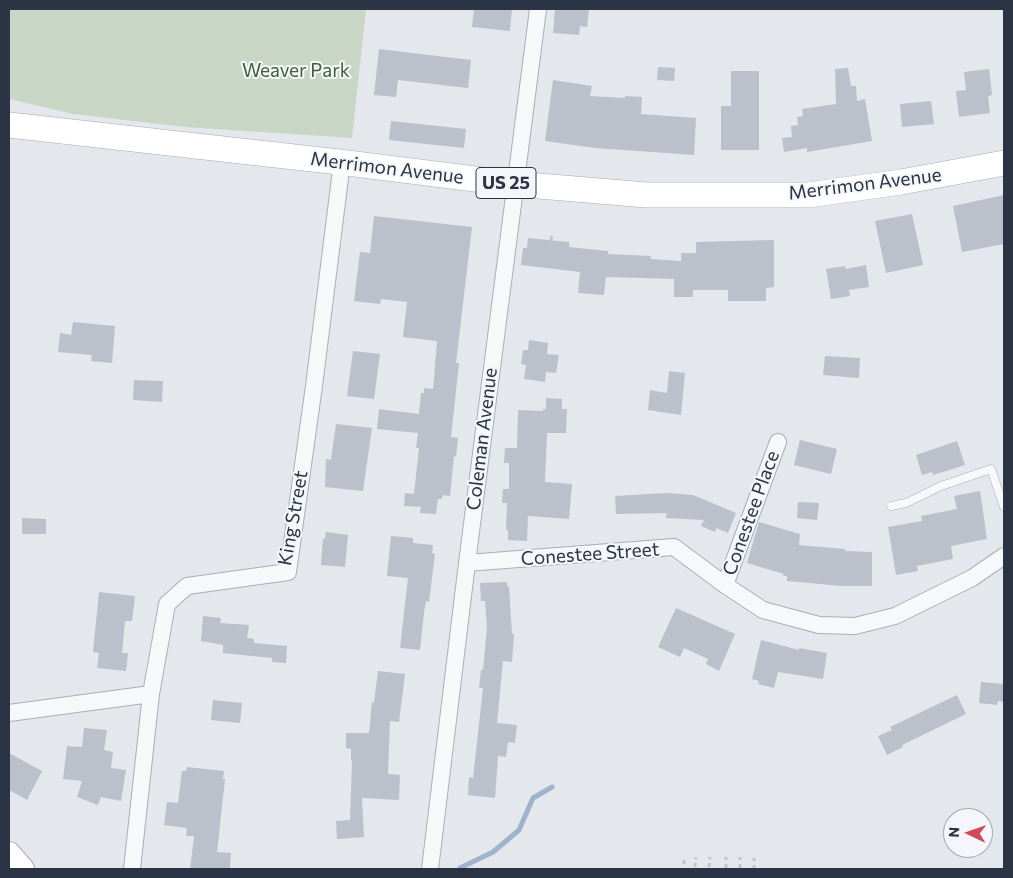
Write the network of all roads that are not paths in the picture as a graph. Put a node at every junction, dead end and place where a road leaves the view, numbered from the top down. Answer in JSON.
{"nodes":[{"id":1,"x":538,"y":9,"type":"edge"},
{"id":2,"x":9,"y":125,"type":"edge"},
{"id":3,"x":342,"y":162,"type":"junction"},
{"id":4,"x":1004,"y":163,"type":"edge"},
{"id":5,"x":515,"y":184,"type":"junction"},
{"id":6,"x":778,"y":442,"type":"dead end"},
{"id":7,"x":891,"y":506,"type":"dead end"},
{"id":8,"x":1004,"y":507,"type":"edge"},
{"id":9,"x":1004,"y":556,"type":"edge"},
{"id":10,"x":467,"y":563,"type":"junction"},
{"id":11,"x":725,"y":585,"type":"junction"},
{"id":12,"x":151,"y":694,"type":"junction"},
{"id":13,"x":9,"y":713,"type":"edge"},
{"id":14,"x":9,"y":854,"type":"edge"},
{"id":15,"x":23,"y":869,"type":"edge"},
{"id":16,"x":132,"y":869,"type":"edge"},
{"id":17,"x":430,"y":869,"type":"edge"}],
"edges":[{"from":1,"to":5,"type":"street","name":"Coleman Avenue"},
{"from":2,"to":3,"type":"main road","name":"Merrimon Avenue","number":"US 25"},
{"from":3,"to":5,"type":"main road","name":"Merrimon Avenue","number":"US 25"},
{"from":3,"to":12,"type":"street","name":"King Street"},
{"from":4,"to":5,"type":"main road","name":"Merrimon Avenue","number":"US 25"},
{"from":5,"to":10,"type":"street","name":"Coleman Avenue"},
{"from":6,"to":11,"type":"street","name":"Conestee Place"},
{"from":7,"to":8,"type":"lane"},
{"from":9,"to":11,"type":"street","name":"Conestee Street"},
{"from":10,"to":11,"type":"street","name":"Conestee Street"},
{"from":10,"to":17,"type":"street","name":"Coleman Avenue"},
{"from":12,"to":13,"type":"street"},
{"from":12,"to":16,"type":"street","name":"King Street"},
{"from":14,"to":15,"type":"main road"}]}
